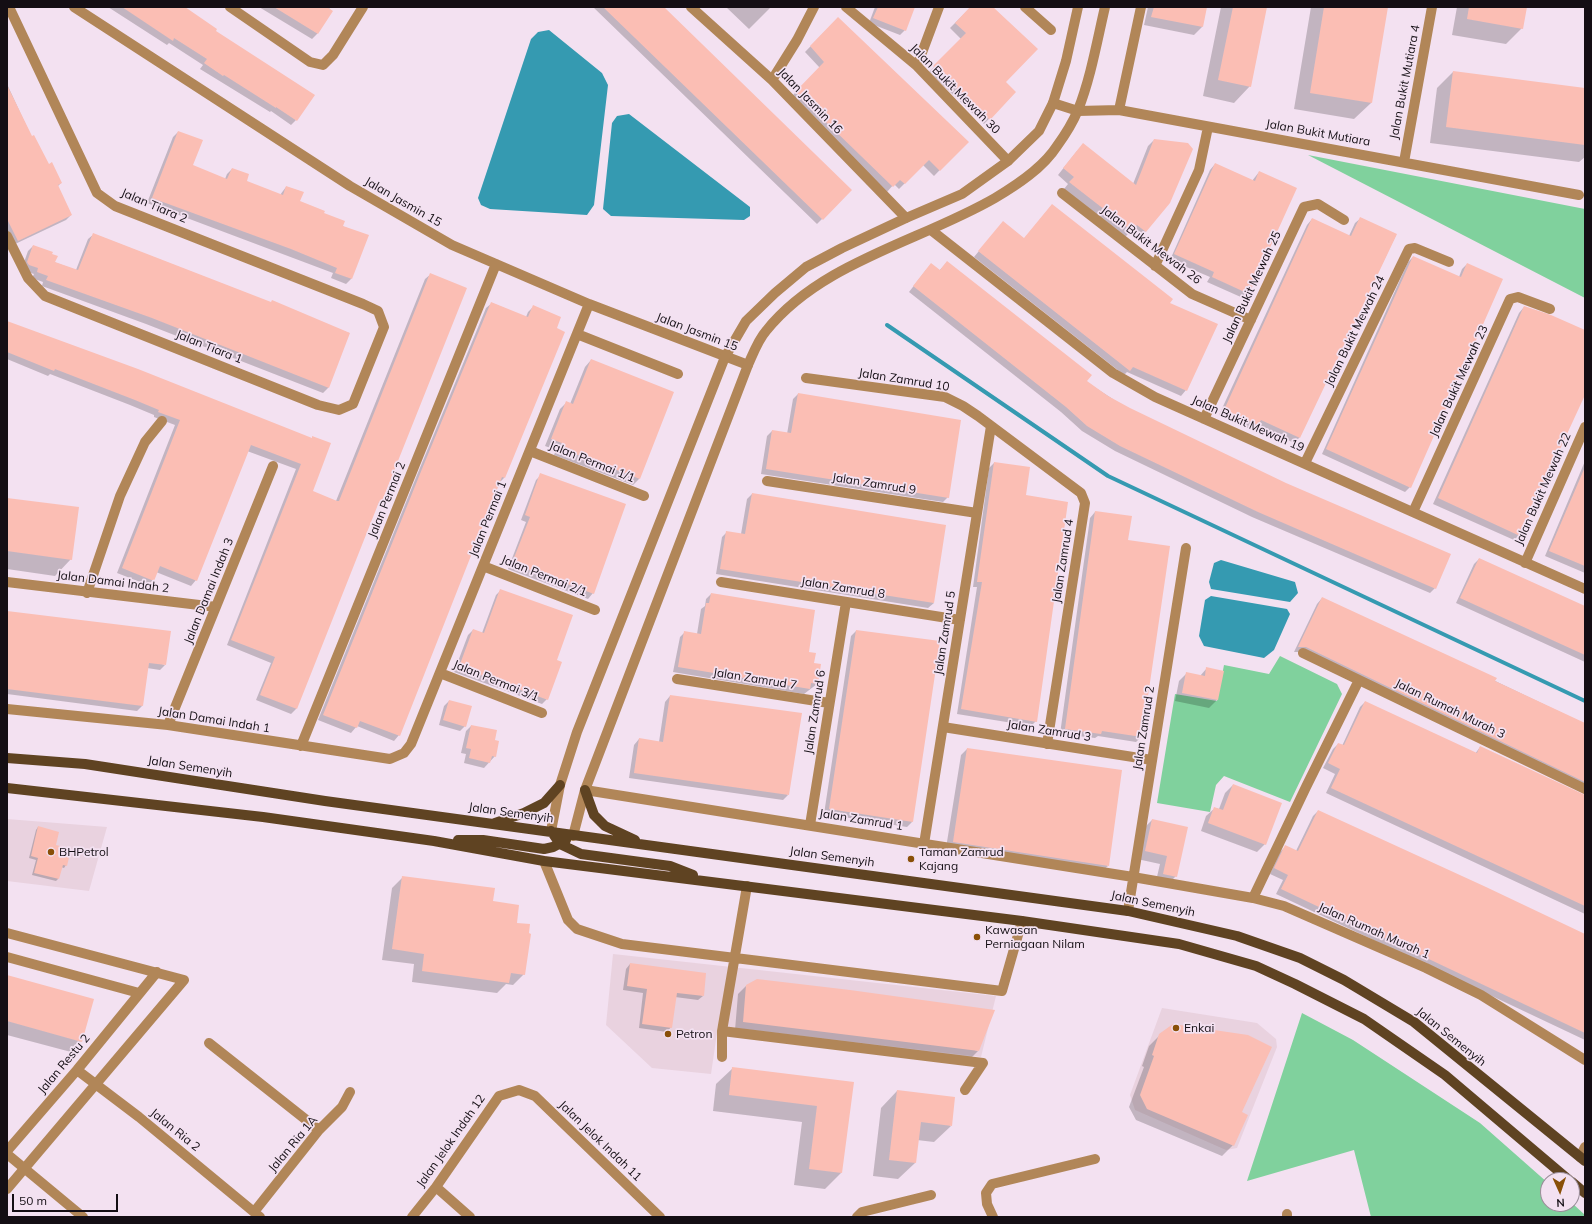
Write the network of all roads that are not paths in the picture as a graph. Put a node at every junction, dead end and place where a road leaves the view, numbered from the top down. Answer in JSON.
{"nodes":[{"id":1,"x":9,"y":7,"type":"edge"},
{"id":2,"x":74,"y":7,"type":"edge"},
{"id":3,"x":230,"y":7,"type":"edge"},
{"id":4,"x":362,"y":7,"type":"edge"},
{"id":5,"x":691,"y":7,"type":"edge"},
{"id":6,"x":814,"y":7,"type":"edge"},
{"id":7,"x":846,"y":7,"type":"edge"},
{"id":8,"x":939,"y":7,"type":"edge"},
{"id":9,"x":1025,"y":7,"type":"edge"},
{"id":10,"x":1078,"y":7,"type":"edge"},
{"id":11,"x":1105,"y":7,"type":"edge"},
{"id":12,"x":1141,"y":7,"type":"edge"},
{"id":13,"x":1432,"y":7,"type":"edge"},
{"id":14,"x":1051,"y":30,"type":"dead end"},
{"id":15,"x":917,"y":66,"type":"junction"},
{"id":16,"x":772,"y":80,"type":"junction"},
{"id":17,"x":1053,"y":103,"type":"junction"},
{"id":18,"x":1120,"y":110,"type":"junction"},
{"id":19,"x":1078,"y":111,"type":"junction"},
{"id":20,"x":1208,"y":127,"type":"junction"},
{"id":21,"x":1008,"y":161,"type":"junction"},
{"id":22,"x":1404,"y":162,"type":"junction"},
{"id":23,"x":1062,"y":193,"type":"dead end"},
{"id":24,"x":1579,"y":195,"type":"dead end"},
{"id":25,"x":906,"y":218,"type":"junction"},
{"id":26,"x":1344,"y":220,"type":"dead end"},
{"id":27,"x":931,"y":230,"type":"junction"},
{"id":28,"x":7,"y":236,"type":"edge"},
{"id":29,"x":1449,"y":262,"type":"dead end"},
{"id":30,"x":496,"y":264,"type":"junction"},
{"id":31,"x":1155,"y":266,"type":"junction"},
{"id":32,"x":589,"y":304,"type":"junction"},
{"id":33,"x":1550,"y":309,"type":"dead end"},
{"id":34,"x":1251,"y":320,"type":"junction"},
{"id":35,"x":384,"y":326,"type":"joint"},
{"id":36,"x":577,"y":334,"type":"junction"},
{"id":37,"x":725,"y":357,"type":"junction"},
{"id":38,"x":748,"y":366,"type":"junction"},
{"id":39,"x":678,"y":374,"type":"dead end"},
{"id":40,"x":806,"y":378,"type":"dead end"},
{"id":41,"x":1204,"y":419,"type":"junction"},
{"id":42,"x":162,"y":421,"type":"dead end"},
{"id":43,"x":991,"y":426,"type":"junction"},
{"id":44,"x":1585,"y":427,"type":"edge"},
{"id":45,"x":530,"y":451,"type":"junction"},
{"id":46,"x":1305,"y":463,"type":"junction"},
{"id":47,"x":273,"y":466,"type":"dead end"},
{"id":48,"x":767,"y":481,"type":"dead end"},
{"id":49,"x":644,"y":496,"type":"dead end"},
{"id":50,"x":1413,"y":512,"type":"junction"},
{"id":51,"x":978,"y":513,"type":"junction"},
{"id":52,"x":1186,"y":548,"type":"dead end"},
{"id":53,"x":1525,"y":563,"type":"junction"},
{"id":54,"x":483,"y":566,"type":"junction"},
{"id":55,"x":7,"y":582,"type":"edge"},
{"id":56,"x":721,"y":582,"type":"dead end"},
{"id":57,"x":1585,"y":590,"type":"edge"},
{"id":58,"x":87,"y":593,"type":"junction"},
{"id":59,"x":846,"y":602,"type":"junction"},
{"id":60,"x":216,"y":607,"type":"junction"},
{"id":61,"x":595,"y":610,"type":"dead end"},
{"id":62,"x":960,"y":620,"type":"junction"},
{"id":63,"x":1303,"y":653,"type":"dead end"},
{"id":64,"x":440,"y":673,"type":"junction"},
{"id":65,"x":677,"y":679,"type":"dead end"},
{"id":66,"x":1358,"y":680,"type":"junction"},
{"id":67,"x":829,"y":704,"type":"junction"},
{"id":68,"x":7,"y":709,"type":"edge"},
{"id":69,"x":542,"y":713,"type":"dead end"},
{"id":70,"x":168,"y":725,"type":"junction"},
{"id":71,"x":943,"y":727,"type":"junction"},
{"id":72,"x":411,"y":744,"type":"joint"},
{"id":73,"x":1047,"y":744,"type":"junction"},
{"id":74,"x":301,"y":746,"type":"junction"},
{"id":75,"x":7,"y":758,"type":"edge"},
{"id":76,"x":1152,"y":760,"type":"junction"},
{"id":77,"x":560,"y":785,"type":"junction"},
{"id":78,"x":7,"y":788,"type":"edge"},
{"id":79,"x":1585,"y":789,"type":"edge"},
{"id":80,"x":585,"y":790,"type":"junction"},
{"id":81,"x":493,"y":824,"type":"junction"},
{"id":82,"x":810,"y":825,"type":"junction"},
{"id":83,"x":551,"y":832,"type":"junction"},
{"id":84,"x":573,"y":836,"type":"junction"},
{"id":85,"x":434,"y":841,"type":"junction"},
{"id":86,"x":560,"y":844,"type":"junction"},
{"id":87,"x":924,"y":844,"type":"junction"},
{"id":88,"x":650,"y":845,"type":"junction"},
{"id":89,"x":544,"y":861,"type":"junction"},
{"id":90,"x":1133,"y":877,"type":"junction"},
{"id":91,"x":706,"y":880,"type":"junction"},
{"id":92,"x":747,"y":886,"type":"junction"},
{"id":93,"x":1253,"y":898,"type":"junction"},
{"id":94,"x":1128,"y":911,"type":"junction"},
{"id":95,"x":1022,"y":921,"type":"junction"},
{"id":96,"x":7,"y":933,"type":"edge"},
{"id":97,"x":7,"y":957,"type":"edge"},
{"id":98,"x":735,"y":958,"type":"junction"},
{"id":99,"x":157,"y":972,"type":"junction"},
{"id":100,"x":139,"y":993,"type":"junction"},
{"id":101,"x":722,"y":1031,"type":"junction"},
{"id":102,"x":209,"y":1043,"type":"dead end"},
{"id":103,"x":722,"y":1057,"type":"dead end"},
{"id":104,"x":1585,"y":1060,"type":"edge"},
{"id":105,"x":77,"y":1070,"type":"junction"},
{"id":106,"x":95,"y":1084,"type":"junction"},
{"id":107,"x":519,"y":1090,"type":"joint"},
{"id":108,"x":965,"y":1090,"type":"dead end"},
{"id":109,"x":350,"y":1092,"type":"dead end"},
{"id":110,"x":319,"y":1130,"type":"junction"},
{"id":111,"x":11,"y":1140,"type":"edge"},
{"id":112,"x":1585,"y":1147,"type":"edge"},
{"id":113,"x":7,"y":1151,"type":"edge"},
{"id":114,"x":7,"y":1154,"type":"edge"},
{"id":115,"x":1095,"y":1159,"type":"dead end"},
{"id":116,"x":1582,"y":1159,"type":"edge"},
{"id":117,"x":24,"y":1168,"type":"junction"},
{"id":118,"x":1560,"y":1172,"type":"edge"},
{"id":119,"x":436,"y":1187,"type":"junction"},
{"id":120,"x":7,"y":1189,"type":"edge"},
{"id":121,"x":931,"y":1196,"type":"dead end"},
{"id":122,"x":257,"y":1214,"type":"edge"},
{"id":123,"x":84,"y":1217,"type":"edge"},
{"id":124,"x":412,"y":1217,"type":"edge"},
{"id":125,"x":470,"y":1217,"type":"edge"},
{"id":126,"x":660,"y":1217,"type":"edge"},
{"id":127,"x":857,"y":1217,"type":"edge"},
{"id":128,"x":993,"y":1217,"type":"edge"}],
"edges":[{"from":1,"to":35,"type":"street","name":"Jalan Tiara 2"},
{"from":2,"to":30,"type":"street","name":"Jalan Jasmin 15"},
{"from":3,"to":4,"type":"street"},
{"from":5,"to":16,"type":"street","name":"Jalan Jasmin 16"},
{"from":6,"to":16,"type":"street"},
{"from":7,"to":15,"type":"street","name":"Jalan Bukit Mewah 30"},
{"from":8,"to":15,"type":"street"},
{"from":9,"to":14,"type":"street"},
{"from":10,"to":17,"type":"street"},
{"from":11,"to":19,"type":"street"},
{"from":12,"to":18,"type":"street"},
{"from":13,"to":22,"type":"street","name":"Jalan Bukit Mutiara 4"},
{"from":15,"to":21,"type":"street","name":"Jalan Bukit Mewah 30"},
{"from":16,"to":25,"type":"street","name":"Jalan Jasmin 16"},
{"from":17,"to":19,"type":"street","name":"Jalan Bukit Mutiara"},
{"from":17,"to":21,"type":"street"},
{"from":18,"to":19,"type":"street","name":"Jalan Bukit Mutiara"},
{"from":18,"to":20,"type":"street","name":"Jalan Bukit Mutiara"},
{"from":19,"to":27,"type":"street"},
{"from":20,"to":22,"type":"street","name":"Jalan Bukit Mutiara"},
{"from":20,"to":31,"type":"street"},
{"from":21,"to":25,"type":"street"},
{"from":22,"to":24,"type":"street","name":"Jalan Bukit Mutiara"},
{"from":23,"to":31,"type":"street","name":"Jalan Bukit Mewah 26"},
{"from":25,"to":37,"type":"street"},
{"from":26,"to":34,"type":"street","name":"Jalan Bukit Mewah 25"},
{"from":27,"to":38,"type":"street"},
{"from":27,"to":41,"type":"street","name":"Jalan Bukit Mewah 19"},
{"from":28,"to":35,"type":"street","name":"Jalan Tiara 1"},
{"from":29,"to":46,"type":"street","name":"Jalan Bukit Mewah 24"},
{"from":30,"to":32,"type":"street","name":"Jalan Jasmin 15"},
{"from":30,"to":74,"type":"street","name":"Jalan Permai 2"},
{"from":31,"to":34,"type":"street","name":"Jalan Bukit Mewah 26"},
{"from":32,"to":36,"type":"street","name":"Jalan Permai 1"},
{"from":32,"to":37,"type":"street","name":"Jalan Jasmin 15"},
{"from":33,"to":50,"type":"street","name":"Jalan Bukit Mewah 23"},
{"from":34,"to":41,"type":"street","name":"Jalan Bukit Mewah 25"},
{"from":36,"to":39,"type":"street"},
{"from":36,"to":45,"type":"street","name":"Jalan Permai 1"},
{"from":37,"to":38,"type":"street","name":"Jalan Jasmin 15"},
{"from":37,"to":77,"type":"street"},
{"from":38,"to":80,"type":"street"},
{"from":40,"to":43,"type":"street","name":"Jalan Zamrud 10"},
{"from":41,"to":46,"type":"street","name":"Jalan Bukit Mewah 19"},
{"from":42,"to":58,"type":"street"},
{"from":43,"to":51,"type":"street","name":"Jalan Zamrud 5"},
{"from":43,"to":73,"type":"street","name":"Jalan Zamrud 4"},
{"from":44,"to":53,"type":"street","name":"Jalan Bukit Mewah 22"},
{"from":45,"to":49,"type":"street","name":"Jalan Permai 1/1"},
{"from":45,"to":54,"type":"street","name":"Jalan Permai 1"},
{"from":46,"to":50,"type":"street","name":"Jalan Bukit Mewah 19"},
{"from":47,"to":60,"type":"street","name":"Jalan Damai Indah 3"},
{"from":48,"to":51,"type":"street","name":"Jalan Zamrud 9"},
{"from":50,"to":53,"type":"street","name":"Jalan Bukit Mewah 19"},
{"from":51,"to":62,"type":"street","name":"Jalan Zamrud 5"},
{"from":52,"to":76,"type":"street","name":"Jalan Zamrud 2"},
{"from":53,"to":57,"type":"street","name":"Jalan Bukit Mewah 19"},
{"from":54,"to":61,"type":"street","name":"Jalan Permai 2/1"},
{"from":54,"to":64,"type":"street","name":"Jalan Permai 1"},
{"from":55,"to":58,"type":"street","name":"Jalan Damai Indah 2"},
{"from":56,"to":59,"type":"street","name":"Jalan Zamrud 8"},
{"from":58,"to":60,"type":"street","name":"Jalan Damai Indah 2"},
{"from":59,"to":62,"type":"street","name":"Jalan Zamrud 8"},
{"from":59,"to":67,"type":"street","name":"Jalan Zamrud 6"},
{"from":60,"to":70,"type":"street","name":"Jalan Damai Indah 3"},
{"from":62,"to":71,"type":"street","name":"Jalan Zamrud 5"},
{"from":63,"to":66,"type":"street","name":"Jalan Rumah Murah 3"},
{"from":64,"to":69,"type":"street","name":"Jalan Permai 3/1"},
{"from":64,"to":72,"type":"street","name":"Jalan Permai 1"},
{"from":65,"to":67,"type":"street","name":"Jalan Zamrud 7"},
{"from":66,"to":79,"type":"street","name":"Jalan Rumah Murah 3"},
{"from":66,"to":93,"type":"street"},
{"from":67,"to":82,"type":"street","name":"Jalan Zamrud 6"},
{"from":68,"to":70,"type":"street","name":"Jalan Damai Indah 1"},
{"from":70,"to":74,"type":"street","name":"Jalan Damai Indah 1"},
{"from":71,"to":73,"type":"street","name":"Jalan Zamrud 3"},
{"from":71,"to":87,"type":"street","name":"Jalan Zamrud 5"},
{"from":72,"to":74,"type":"street","name":"Jalan Damai Indah 1"},
{"from":73,"to":76,"type":"street","name":"Jalan Zamrud 3"},
{"from":75,"to":81,"type":"main road","name":"Jalan Semenyih"},
{"from":76,"to":90,"type":"street","name":"Jalan Zamrud 2"},
{"from":77,"to":81,"type":"main road"},
{"from":77,"to":83,"type":"street"},
{"from":78,"to":85,"type":"main road"},
{"from":80,"to":82,"type":"street","name":"Jalan Zamrud 1"},
{"from":80,"to":84,"type":"street"},
{"from":80,"to":88,"type":"main road"},
{"from":81,"to":83,"type":"main road","name":"Jalan Semenyih"},
{"from":82,"to":87,"type":"street","name":"Jalan Zamrud 1"},
{"from":83,"to":84,"type":"main road","name":"Jalan Semenyih"},
{"from":83,"to":86,"type":"main road"},
{"from":84,"to":86,"type":"main road"},
{"from":84,"to":88,"type":"main road","name":"Jalan Semenyih"},
{"from":85,"to":86,"type":"main road"},
{"from":85,"to":89,"type":"main road"},
{"from":86,"to":91,"type":"main road"},
{"from":87,"to":90,"type":"street","name":"Jalan Zamrud 1"},
{"from":88,"to":94,"type":"main road","name":"Jalan Semenyih"},
{"from":89,"to":91,"type":"main road"},
{"from":89,"to":98,"type":"street"},
{"from":90,"to":93,"type":"street","name":"Jalan Rumah Murah 1"},
{"from":90,"to":94,"type":"street","name":"Jalan Zamrud 2"},
{"from":91,"to":92,"type":"main road"},
{"from":92,"to":95,"type":"main road"},
{"from":92,"to":98,"type":"street"},
{"from":93,"to":104,"type":"street","name":"Jalan Rumah Murah 1"},
{"from":94,"to":116,"type":"main road","name":"Jalan Semenyih"},
{"from":95,"to":98,"type":"street"},
{"from":95,"to":118,"type":"main road"},
{"from":96,"to":99,"type":"street"},
{"from":97,"to":100,"type":"street"},
{"from":98,"to":101,"type":"street"},
{"from":99,"to":100,"type":"street","name":"Jalan Restu 2"},
{"from":99,"to":106,"type":"street"},
{"from":100,"to":105,"type":"street","name":"Jalan Restu 2"},
{"from":101,"to":103,"type":"street"},
{"from":101,"to":108,"type":"street"},
{"from":102,"to":110,"type":"street"},
{"from":105,"to":106,"type":"street","name":"Jalan Ria 2"},
{"from":105,"to":111,"type":"street","name":"Jalan Restu 2"},
{"from":106,"to":117,"type":"street"},
{"from":106,"to":122,"type":"street","name":"Jalan Ria 2"},
{"from":107,"to":119,"type":"street","name":"Jalan Jelok Indah 12"},
{"from":107,"to":126,"type":"street","name":"Jalan Jelok Indah 11"},
{"from":109,"to":110,"type":"street","name":"Jalan Ria 1A"},
{"from":110,"to":122,"type":"street","name":"Jalan Ria 1A"},
{"from":111,"to":113,"type":"street","name":"Jalan Restu 2"},
{"from":112,"to":116,"type":"street"},
{"from":114,"to":117,"type":"street"},
{"from":115,"to":128,"type":"street"},
{"from":117,"to":120,"type":"street"},
{"from":117,"to":123,"type":"street"},
{"from":119,"to":124,"type":"street","name":"Jalan Jelok Indah 12"},
{"from":119,"to":125,"type":"street"},
{"from":121,"to":127,"type":"street"}]}
